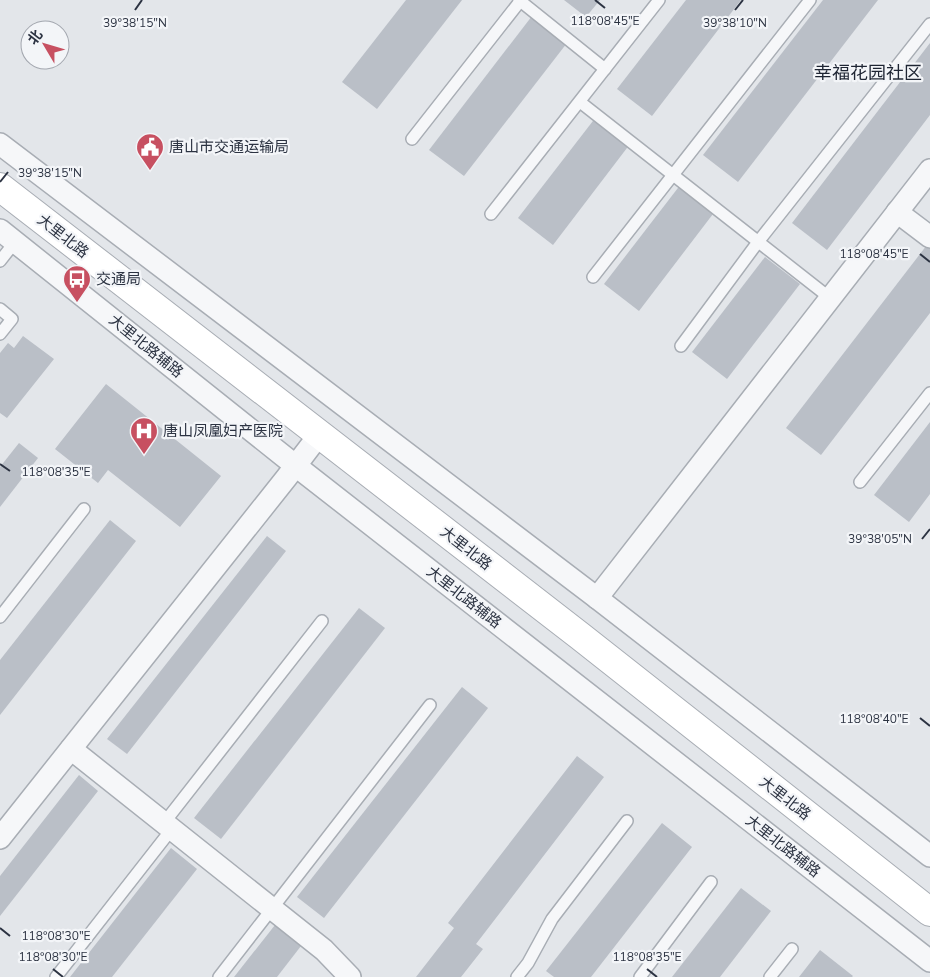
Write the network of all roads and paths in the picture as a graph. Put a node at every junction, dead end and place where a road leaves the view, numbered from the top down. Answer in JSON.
{"nodes":[{"id":1,"x":520,"y":0,"type":"edge"},
{"id":2,"x":659,"y":0,"type":"edge"},
{"id":3,"x":810,"y":0,"type":"edge"},
{"id":4,"x":930,"y":24,"type":"edge"},
{"id":5,"x":605,"y":69,"type":"junction"},
{"id":6,"x":580,"y":102,"type":"junction"},
{"id":7,"x":412,"y":139,"type":"dead end"},
{"id":8,"x":0,"y":144,"type":"edge"},
{"id":9,"x":930,"y":170,"type":"edge"},
{"id":10,"x":672,"y":175,"type":"junction"},
{"id":11,"x":0,"y":187,"type":"edge"},
{"id":12,"x":897,"y":212,"type":"junction"},
{"id":13,"x":491,"y":214,"type":"dead end"},
{"id":14,"x":7,"y":236,"type":"edge"},
{"id":15,"x":930,"y":237,"type":"edge"},
{"id":16,"x":758,"y":242,"type":"junction"},
{"id":17,"x":0,"y":261,"type":"edge"},
{"id":18,"x":593,"y":277,"type":"dead end"},
{"id":19,"x":830,"y":298,"type":"junction"},
{"id":20,"x":0,"y":309,"type":"edge"},
{"id":21,"x":0,"y":334,"type":"edge"},
{"id":22,"x":681,"y":346,"type":"dead end"},
{"id":23,"x":930,"y":393,"type":"edge"},
{"id":24,"x":319,"y":434,"type":"junction"},
{"id":25,"x":296,"y":466,"type":"junction"},
{"id":26,"x":860,"y":482,"type":"dead end"},
{"id":27,"x":84,"y":509,"type":"dead end"},
{"id":28,"x":597,"y":598,"type":"junction"},
{"id":29,"x":0,"y":617,"type":"edge"},
{"id":30,"x":322,"y":621,"type":"dead end"},
{"id":31,"x":430,"y":705,"type":"dead end"},
{"id":32,"x":72,"y":749,"type":"junction"},
{"id":33,"x":627,"y":821,"type":"dead end"},
{"id":34,"x":168,"y":826,"type":"junction"},
{"id":35,"x":0,"y":838,"type":"edge"},
{"id":36,"x":930,"y":856,"type":"edge"},
{"id":37,"x":711,"y":882,"type":"dead end"},
{"id":38,"x":272,"y":909,"type":"junction"},
{"id":39,"x":930,"y":912,"type":"edge"},
{"id":40,"x":792,"y":949,"type":"dead end"},
{"id":41,"x":930,"y":961,"type":"edge"},
{"id":42,"x":56,"y":977,"type":"edge"},
{"id":43,"x":220,"y":977,"type":"edge"},
{"id":44,"x":350,"y":977,"type":"edge"},
{"id":45,"x":517,"y":977,"type":"edge"},
{"id":46,"x":640,"y":977,"type":"edge"},
{"id":47,"x":770,"y":977,"type":"edge"}],
"edges":[{"from":1,"to":5,"type":"lane"},
{"from":1,"to":7,"type":"lane"},
{"from":2,"to":5,"type":"lane"},
{"from":3,"to":10,"type":"lane"},
{"from":4,"to":16,"type":"lane"},
{"from":5,"to":6,"type":"lane"},
{"from":6,"to":10,"type":"lane"},
{"from":6,"to":13,"type":"lane"},
{"from":8,"to":28,"type":"street"},
{"from":9,"to":12,"type":"street"},
{"from":10,"to":16,"type":"lane"},
{"from":10,"to":18,"type":"lane"},
{"from":11,"to":24,"type":"main road","name":"大里北路"},
{"from":12,"to":15,"type":"street"},
{"from":12,"to":19,"type":"street"},
{"from":14,"to":17,"type":"lane"},
{"from":14,"to":25,"type":"street","name":"大里北路辅路"},
{"from":16,"to":19,"type":"lane"},
{"from":16,"to":22,"type":"lane"},
{"from":19,"to":28,"type":"street"},
{"from":20,"to":21,"type":"lane"},
{"from":23,"to":26,"type":"lane"},
{"from":24,"to":25,"type":"street"},
{"from":24,"to":39,"type":"main road","name":"大里北路"},
{"from":25,"to":32,"type":"street"},
{"from":25,"to":41,"type":"street","name":"大里北路辅路"},
{"from":27,"to":29,"type":"lane"},
{"from":28,"to":36,"type":"street"},
{"from":30,"to":34,"type":"lane"},
{"from":31,"to":38,"type":"lane"},
{"from":32,"to":34,"type":"street"},
{"from":32,"to":35,"type":"street"},
{"from":33,"to":45,"type":"lane"},
{"from":34,"to":38,"type":"street"},
{"from":34,"to":42,"type":"lane"},
{"from":37,"to":46,"type":"lane"},
{"from":38,"to":43,"type":"lane"},
{"from":38,"to":44,"type":"street"},
{"from":40,"to":47,"type":"lane"}]}
